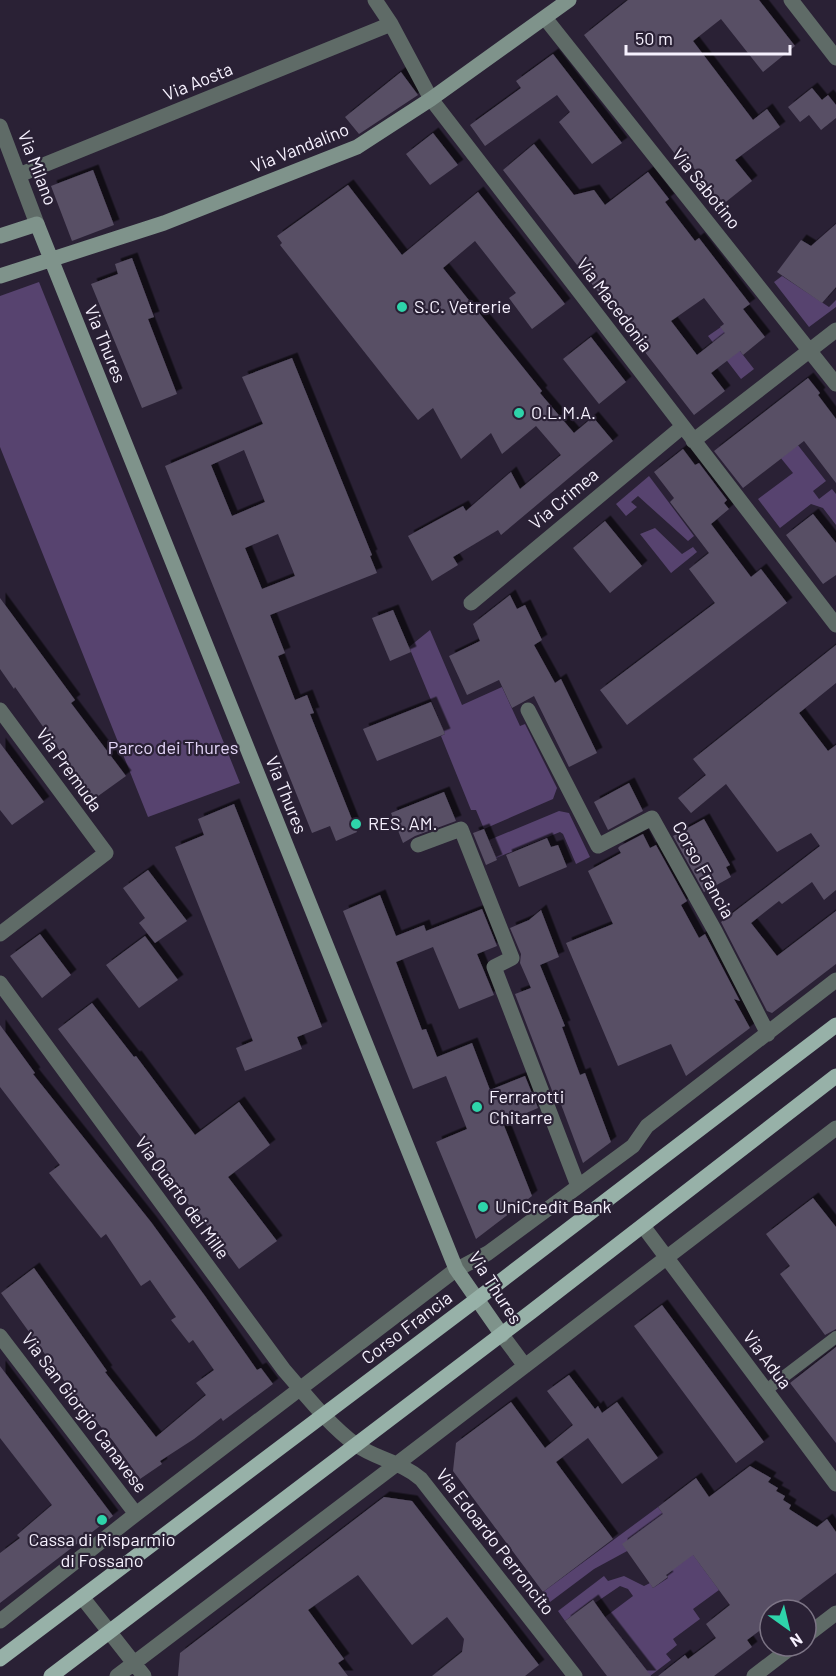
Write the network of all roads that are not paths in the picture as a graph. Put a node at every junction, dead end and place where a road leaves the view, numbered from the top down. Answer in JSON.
{"nodes":[{"id":1,"x":375,"y":0,"type":"edge"},
{"id":2,"x":569,"y":0,"type":"edge"},
{"id":3,"x":791,"y":0,"type":"edge"},
{"id":4,"x":545,"y":18,"type":"junction"},
{"id":5,"x":391,"y":24,"type":"junction"},
{"id":6,"x":836,"y":58,"type":"edge"},
{"id":7,"x":431,"y":99,"type":"junction"},
{"id":8,"x":0,"y":126,"type":"edge"},
{"id":9,"x":19,"y":175,"type":"junction"},
{"id":10,"x":37,"y":224,"type":"junction"},
{"id":11,"x":0,"y":236,"type":"edge"},
{"id":12,"x":50,"y":260,"type":"junction"},
{"id":13,"x":0,"y":276,"type":"edge"},
{"id":14,"x":836,"y":330,"type":"edge"},
{"id":15,"x":810,"y":350,"type":"junction"},
{"id":16,"x":836,"y":384,"type":"edge"},
{"id":17,"x":682,"y":427,"type":"junction"},
{"id":18,"x":693,"y":441,"type":"junction"},
{"id":19,"x":471,"y":603,"type":"dead end"},
{"id":20,"x":836,"y":625,"type":"edge"},
{"id":21,"x":0,"y":710,"type":"edge"},
{"id":22,"x":528,"y":711,"type":"dead end"},
{"id":23,"x":418,"y":845,"type":"dead end"},
{"id":24,"x":0,"y":934,"type":"edge"},
{"id":25,"x":836,"y":980,"type":"edge"},
{"id":26,"x":0,"y":983,"type":"edge"},
{"id":27,"x":836,"y":1025,"type":"edge"},
{"id":28,"x":768,"y":1034,"type":"junction"},
{"id":29,"x":836,"y":1076,"type":"edge"},
{"id":30,"x":836,"y":1128,"type":"edge"},
{"id":31,"x":578,"y":1186,"type":"junction"},
{"id":32,"x":643,"y":1226,"type":"junction"},
{"id":33,"x":666,"y":1258,"type":"junction"},
{"id":34,"x":456,"y":1269,"type":"junction"},
{"id":35,"x":476,"y":1300,"type":"junction"},
{"id":36,"x":502,"y":1335,"type":"junction"},
{"id":37,"x":0,"y":1336,"type":"edge"},
{"id":38,"x":836,"y":1337,"type":"edge"},
{"id":39,"x":525,"y":1366,"type":"junction"},
{"id":40,"x":300,"y":1388,"type":"junction"},
{"id":41,"x":765,"y":1390,"type":"junction"},
{"id":42,"x":324,"y":1414,"type":"junction"},
{"id":43,"x":340,"y":1430,"type":"joint"},
{"id":44,"x":356,"y":1445,"type":"junction"},
{"id":45,"x":399,"y":1463,"type":"junction"},
{"id":46,"x":836,"y":1484,"type":"edge"},
{"id":47,"x":136,"y":1514,"type":"junction"},
{"id":48,"x":82,"y":1597,"type":"junction"},
{"id":49,"x":836,"y":1613,"type":"edge"},
{"id":50,"x":0,"y":1621,"type":"edge"},
{"id":51,"x":818,"y":1627,"type":"edge"},
{"id":52,"x":109,"y":1632,"type":"junction"},
{"id":53,"x":777,"y":1658,"type":"edge"},
{"id":54,"x":0,"y":1659,"type":"edge"},
{"id":55,"x":134,"y":1663,"type":"junction"},
{"id":56,"x":51,"y":1676,"type":"edge"},
{"id":57,"x":117,"y":1676,"type":"edge"},
{"id":58,"x":144,"y":1676,"type":"edge"},
{"id":59,"x":575,"y":1676,"type":"edge"},
{"id":60,"x":754,"y":1676,"type":"edge"}],
"edges":[{"from":1,"to":5,"type":"street","name":"Via Macedonia"},
{"from":2,"to":4,"type":"street","name":"Via Vandalino"},
{"from":3,"to":6,"type":"street"},
{"from":4,"to":7,"type":"street","name":"Via Vandalino"},
{"from":4,"to":15,"type":"street","name":"Via Sabotino"},
{"from":5,"to":7,"type":"street","name":"Via Macedonia"},
{"from":5,"to":9,"type":"street","name":"Via Aosta"},
{"from":7,"to":12,"type":"street","name":"Via Vandalino"},
{"from":7,"to":17,"type":"street","name":"Via Macedonia"},
{"from":8,"to":9,"type":"street","name":"Via Milano"},
{"from":9,"to":10,"type":"street","name":"Via Milano"},
{"from":10,"to":11,"type":"street"},
{"from":10,"to":12,"type":"street","name":"Via Thures"},
{"from":12,"to":13,"type":"street","name":"Via Vandalino"},
{"from":12,"to":34,"type":"street","name":"Via Thures"},
{"from":14,"to":15,"type":"street"},
{"from":15,"to":16,"type":"street","name":"Via Sabotino"},
{"from":15,"to":18,"type":"street"},
{"from":17,"to":18,"type":"street","name":"Via Macedonia"},
{"from":17,"to":19,"type":"street","name":"Via Crimea"},
{"from":18,"to":20,"type":"street","name":"Via Macedonia"},
{"from":21,"to":24,"type":"street","name":"Via Premuda"},
{"from":22,"to":28,"type":"street","name":"Corso Francia"},
{"from":23,"to":31,"type":"street"},
{"from":25,"to":28,"type":"street","name":"Corso Francia"},
{"from":26,"to":40,"type":"street","name":"Via Quarto dei Mille"},
{"from":27,"to":35,"type":"main road","name":"Corso Francia"},
{"from":28,"to":31,"type":"street","name":"Corso Francia"},
{"from":29,"to":32,"type":"main road"},
{"from":30,"to":33,"type":"street"},
{"from":31,"to":34,"type":"street","name":"Corso Francia"},
{"from":32,"to":33,"type":"street","name":"Via Adua"},
{"from":32,"to":36,"type":"main road"},
{"from":33,"to":39,"type":"street"},
{"from":33,"to":41,"type":"street","name":"Via Adua"},
{"from":34,"to":35,"type":"street","name":"Via Thures"},
{"from":34,"to":40,"type":"street","name":"Corso Francia"},
{"from":35,"to":36,"type":"street","name":"Via Thures"},
{"from":35,"to":42,"type":"main road","name":"Corso Francia"},
{"from":36,"to":39,"type":"street","name":"Via Thures"},
{"from":36,"to":44,"type":"main road"},
{"from":37,"to":47,"type":"street","name":"Via San Giorgio Canavese"},
{"from":38,"to":41,"type":"lane"},
{"from":39,"to":45,"type":"street"},
{"from":40,"to":42,"type":"street","name":"Via Quarto dei Mille"},
{"from":40,"to":47,"type":"street","name":"Corso Francia"},
{"from":41,"to":46,"type":"street","name":"Via Adua"},
{"from":42,"to":43,"type":"street","name":"Via Quarto dei Mille"},
{"from":42,"to":48,"type":"main road","name":"Corso Francia"},
{"from":43,"to":44,"type":"street","name":"Via Edoardo Perroncito"},
{"from":44,"to":45,"type":"street","name":"Via Edoardo Perroncito"},
{"from":44,"to":52,"type":"main road"},
{"from":45,"to":55,"type":"street"},
{"from":45,"to":59,"type":"street","name":"Via Edoardo Perroncito"},
{"from":47,"to":50,"type":"street","name":"Corso Francia"},
{"from":48,"to":52,"type":"street"},
{"from":48,"to":54,"type":"main road","name":"Corso Francia"},
{"from":49,"to":51,"type":"street"},
{"from":52,"to":55,"type":"street"},
{"from":52,"to":56,"type":"main road"},
{"from":53,"to":60,"type":"street"},
{"from":55,"to":57,"type":"street"},
{"from":55,"to":58,"type":"street"}]}
